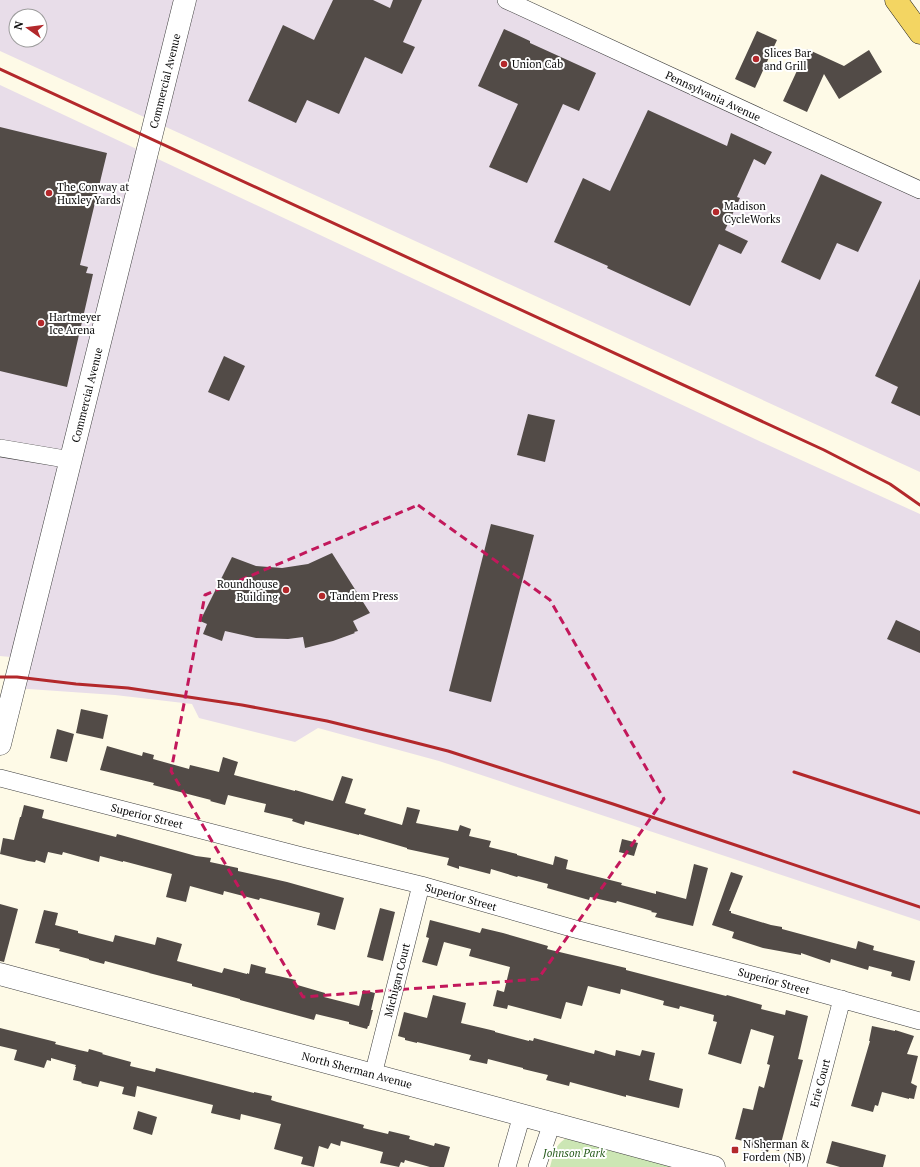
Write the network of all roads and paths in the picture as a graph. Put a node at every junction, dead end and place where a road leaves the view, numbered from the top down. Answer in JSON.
{"nodes":[{"id":1,"x":185,"y":0,"type":"edge"},
{"id":2,"x":506,"y":0,"type":"edge"},
{"id":3,"x":896,"y":0,"type":"edge"},
{"id":4,"x":920,"y":33,"type":"edge"},
{"id":5,"x":920,"y":190,"type":"edge"},
{"id":6,"x":0,"y":448,"type":"edge"},
{"id":7,"x":71,"y":460,"type":"junction"},
{"id":8,"x":0,"y":744,"type":"edge"},
{"id":9,"x":0,"y":778,"type":"edge"},
{"id":10,"x":422,"y":885,"type":"junction"},
{"id":11,"x":0,"y":974,"type":"edge"},
{"id":12,"x":842,"y":999,"type":"junction"},
{"id":13,"x":920,"y":1021,"type":"edge"},
{"id":14,"x":373,"y":1075,"type":"junction"},
{"id":15,"x":522,"y":1115,"type":"junction"},
{"id":16,"x":552,"y":1123,"type":"junction"},
{"id":17,"x":507,"y":1167,"type":"edge"},
{"id":18,"x":537,"y":1167,"type":"edge"},
{"id":19,"x":714,"y":1167,"type":"edge"},
{"id":20,"x":798,"y":1167,"type":"edge"}],
"edges":[{"from":1,"to":7,"type":"street","name":"Commercial Avenue"},
{"from":2,"to":5,"type":"street","name":"Pennsylvania Avenue"},
{"from":3,"to":4,"type":"main road"},
{"from":6,"to":7,"type":"street"},
{"from":7,"to":8,"type":"street","name":"Commercial Avenue"},
{"from":9,"to":10,"type":"street","name":"Superior Street"},
{"from":10,"to":12,"type":"street","name":"Superior Street"},
{"from":10,"to":14,"type":"street","name":"Michigan Court"},
{"from":11,"to":14,"type":"street","name":"North Sherman Avenue"},
{"from":12,"to":13,"type":"street","name":"Superior Street"},
{"from":12,"to":20,"type":"street","name":"Erie Court"},
{"from":14,"to":15,"type":"street","name":"North Sherman Avenue"},
{"from":15,"to":16,"type":"street","name":"North Sherman Avenue"},
{"from":15,"to":17,"type":"street"},
{"from":16,"to":18,"type":"street"},
{"from":16,"to":19,"type":"street","name":"North Sherman Avenue"}]}
